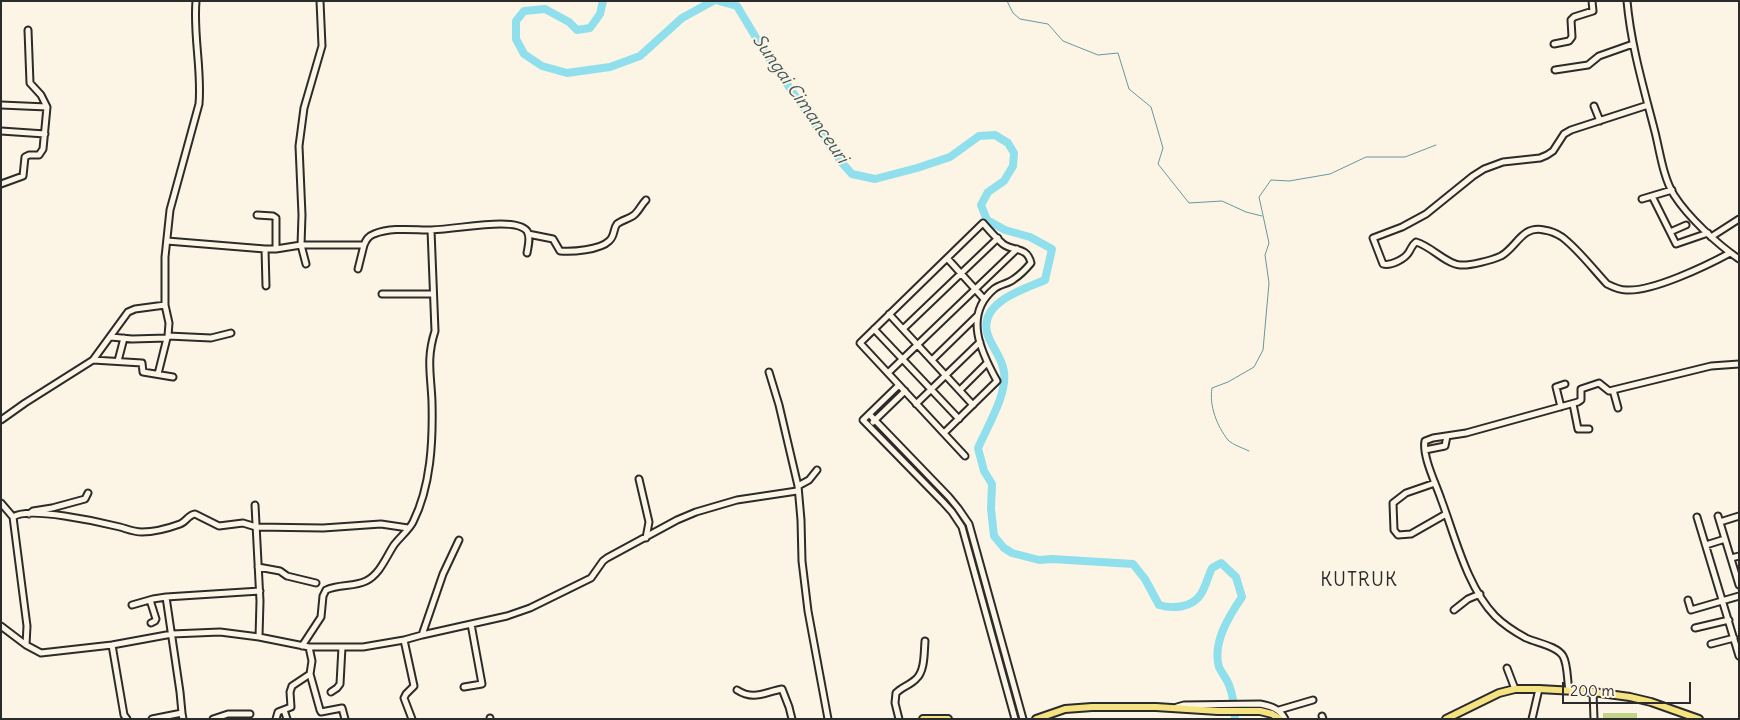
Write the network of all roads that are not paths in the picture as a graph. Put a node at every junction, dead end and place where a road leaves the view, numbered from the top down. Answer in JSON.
{"nodes":[{"id":1,"x":196,"y":1,"type":"edge"},
{"id":2,"x":320,"y":1,"type":"edge"},
{"id":3,"x":1592,"y":1,"type":"edge"},
{"id":4,"x":1627,"y":1,"type":"edge"},
{"id":5,"x":28,"y":30,"type":"dead end"},
{"id":6,"x":1554,"y":44,"type":"dead end"},
{"id":7,"x":1633,"y":44,"type":"junction"},
{"id":8,"x":1555,"y":70,"type":"dead end"},
{"id":9,"x":1,"y":105,"type":"edge"},
{"id":10,"x":1648,"y":105,"type":"junction"},
{"id":11,"x":1594,"y":106,"type":"dead end"},
{"id":12,"x":47,"y":107,"type":"junction"},
{"id":13,"x":1600,"y":120,"type":"junction"},
{"id":14,"x":1,"y":131,"type":"edge"},
{"id":15,"x":45,"y":134,"type":"junction"},
{"id":16,"x":1,"y":184,"type":"edge"},
{"id":17,"x":1672,"y":190,"type":"junction"},
{"id":18,"x":1652,"y":196,"type":"junction"},
{"id":19,"x":1642,"y":199,"type":"dead end"},
{"id":20,"x":646,"y":200,"type":"dead end"},
{"id":21,"x":257,"y":215,"type":"dead end"},
{"id":22,"x":1739,"y":218,"type":"edge"},
{"id":23,"x":1686,"y":225,"type":"dead end"},
{"id":24,"x":431,"y":230,"type":"junction"},
{"id":25,"x":1670,"y":232,"type":"junction"},
{"id":26,"x":528,"y":234,"type":"junction"},
{"id":27,"x":1709,"y":235,"type":"junction"},
{"id":28,"x":998,"y":238,"type":"junction"},
{"id":29,"x":166,"y":241,"type":"junction"},
{"id":30,"x":301,"y":245,"type":"junction"},
{"id":31,"x":364,"y":245,"type":"junction"},
{"id":32,"x":265,"y":249,"type":"junction"},
{"id":33,"x":276,"y":249,"type":"junction"},
{"id":34,"x":1017,"y":249,"type":"junction"},
{"id":35,"x":527,"y":253,"type":"dead end"},
{"id":36,"x":1730,"y":253,"type":"junction"},
{"id":37,"x":947,"y":258,"type":"junction"},
{"id":38,"x":1739,"y":259,"type":"edge"},
{"id":39,"x":306,"y":264,"type":"dead end"},
{"id":40,"x":358,"y":268,"type":"dead end"},
{"id":41,"x":961,"y":274,"type":"junction"},
{"id":42,"x":266,"y":286,"type":"dead end"},
{"id":43,"x":975,"y":289,"type":"junction"},
{"id":44,"x":382,"y":294,"type":"dead end"},
{"id":45,"x":433,"y":294,"type":"junction"},
{"id":46,"x":984,"y":299,"type":"junction"},
{"id":47,"x":165,"y":305,"type":"junction"},
{"id":48,"x":889,"y":314,"type":"junction"},
{"id":49,"x":977,"y":316,"type":"junction"},
{"id":50,"x":874,"y":329,"type":"junction"},
{"id":51,"x":904,"y":330,"type":"junction"},
{"id":52,"x":231,"y":333,"type":"dead end"},
{"id":53,"x":111,"y":337,"type":"junction"},
{"id":54,"x":167,"y":337,"type":"junction"},
{"id":55,"x":124,"y":338,"type":"junction"},
{"id":56,"x":980,"y":342,"type":"junction"},
{"id":57,"x":918,"y":345,"type":"junction"},
{"id":58,"x":903,"y":359,"type":"junction"},
{"id":59,"x":93,"y":360,"type":"junction"},
{"id":60,"x":932,"y":360,"type":"junction"},
{"id":61,"x":118,"y":361,"type":"junction"},
{"id":62,"x":987,"y":363,"type":"junction"},
{"id":63,"x":1739,"y":364,"type":"edge"},
{"id":64,"x":769,"y":372,"type":"dead end"},
{"id":65,"x":888,"y":373,"type":"junction"},
{"id":66,"x":158,"y":374,"type":"junction"},
{"id":67,"x":946,"y":375,"type":"junction"},
{"id":68,"x":173,"y":376,"type":"dead end"},
{"id":69,"x":1565,"y":384,"type":"dead end"},
{"id":70,"x":900,"y":385,"type":"junction"},
{"id":71,"x":931,"y":389,"type":"junction"},
{"id":72,"x":960,"y":390,"type":"junction"},
{"id":73,"x":1613,"y":390,"type":"junction"},
{"id":74,"x":905,"y":391,"type":"junction"},
{"id":75,"x":916,"y":404,"type":"junction"},
{"id":76,"x":1573,"y":404,"type":"junction"},
{"id":77,"x":973,"y":405,"type":"junction"},
{"id":78,"x":1561,"y":407,"type":"junction"},
{"id":79,"x":1618,"y":408,"type":"dead end"},
{"id":80,"x":868,"y":414,"type":"junction"},
{"id":81,"x":959,"y":419,"type":"junction"},
{"id":82,"x":1,"y":420,"type":"edge"},
{"id":83,"x":874,"y":420,"type":"junction"},
{"id":84,"x":869,"y":426,"type":"junction"},
{"id":85,"x":1589,"y":429,"type":"dead end"},
{"id":86,"x":944,"y":433,"type":"junction"},
{"id":87,"x":1447,"y":436,"type":"junction"},
{"id":88,"x":1425,"y":450,"type":"junction"},
{"id":89,"x":965,"y":456,"type":"dead end"},
{"id":90,"x":817,"y":470,"type":"dead end"},
{"id":91,"x":638,"y":479,"type":"dead end"},
{"id":92,"x":1436,"y":483,"type":"junction"},
{"id":93,"x":798,"y":488,"type":"junction"},
{"id":94,"x":88,"y":493,"type":"dead end"},
{"id":95,"x":1,"y":503,"type":"edge"},
{"id":96,"x":255,"y":505,"type":"dead end"},
{"id":97,"x":29,"y":514,"type":"junction"},
{"id":98,"x":1446,"y":514,"type":"junction"},
{"id":99,"x":1739,"y":516,"type":"edge"},
{"id":100,"x":14,"y":517,"type":"junction"},
{"id":101,"x":1697,"y":517,"type":"dead end"},
{"id":102,"x":256,"y":527,"type":"junction"},
{"id":103,"x":408,"y":528,"type":"junction"},
{"id":104,"x":646,"y":538,"type":"junction"},
{"id":105,"x":1725,"y":539,"type":"junction"},
{"id":106,"x":459,"y":540,"type":"dead end"},
{"id":107,"x":1706,"y":545,"type":"junction"},
{"id":108,"x":1739,"y":556,"type":"edge"},
{"id":109,"x":1731,"y":558,"type":"junction"},
{"id":110,"x":258,"y":567,"type":"junction"},
{"id":111,"x":1738,"y":576,"type":"edge"},
{"id":112,"x":316,"y":583,"type":"dead end"},
{"id":113,"x":1739,"y":585,"type":"edge"},
{"id":114,"x":260,"y":591,"type":"junction"},
{"id":115,"x":1480,"y":594,"type":"junction"},
{"id":116,"x":1739,"y":596,"type":"edge"},
{"id":117,"x":166,"y":597,"type":"junction"},
{"id":118,"x":150,"y":600,"type":"junction"},
{"id":119,"x":1688,"y":600,"type":"dead end"},
{"id":120,"x":1723,"y":601,"type":"junction"},
{"id":121,"x":132,"y":605,"type":"dead end"},
{"id":122,"x":1454,"y":610,"type":"dead end"},
{"id":123,"x":1729,"y":620,"type":"junction"},
{"id":124,"x":151,"y":623,"type":"dead end"},
{"id":125,"x":471,"y":624,"type":"junction"},
{"id":126,"x":1,"y":626,"type":"edge"},
{"id":127,"x":1695,"y":628,"type":"dead end"},
{"id":128,"x":172,"y":634,"type":"junction"},
{"id":129,"x":422,"y":635,"type":"junction"},
{"id":130,"x":259,"y":637,"type":"junction"},
{"id":131,"x":1734,"y":638,"type":"junction"},
{"id":132,"x":404,"y":640,"type":"junction"},
{"id":133,"x":925,"y":641,"type":"dead end"},
{"id":134,"x":1711,"y":644,"type":"dead end"},
{"id":135,"x":26,"y":645,"type":"junction"},
{"id":136,"x":112,"y":645,"type":"junction"},
{"id":137,"x":302,"y":646,"type":"junction"},
{"id":138,"x":342,"y":647,"type":"junction"},
{"id":139,"x":309,"y":648,"type":"junction"},
{"id":140,"x":1739,"y":656,"type":"edge"},
{"id":141,"x":1507,"y":668,"type":"dead end"},
{"id":142,"x":310,"y":674,"type":"junction"},
{"id":143,"x":464,"y":687,"type":"dead end"},
{"id":144,"x":1515,"y":689,"type":"junction"},
{"id":145,"x":1539,"y":689,"type":"junction"},
{"id":146,"x":737,"y":690,"type":"dead end"},
{"id":147,"x":1569,"y":690,"type":"junction"},
{"id":148,"x":331,"y":692,"type":"dead end"},
{"id":149,"x":1593,"y":692,"type":"junction"},
{"id":150,"x":1314,"y":700,"type":"dead end"},
{"id":151,"x":1232,"y":708,"type":"junction"},
{"id":152,"x":284,"y":710,"type":"junction"},
{"id":153,"x":1279,"y":710,"type":"junction"},
{"id":154,"x":250,"y":714,"type":"dead end"},
{"id":155,"x":182,"y":716,"type":"edge"},
{"id":156,"x":229,"y":717,"type":"edge"},
{"id":157,"x":127,"y":719,"type":"edge"},
{"id":158,"x":152,"y":719,"type":"edge"},
{"id":159,"x":213,"y":719,"type":"edge"},
{"id":160,"x":276,"y":719,"type":"edge"},
{"id":161,"x":287,"y":719,"type":"edge"},
{"id":162,"x":345,"y":719,"type":"edge"},
{"id":163,"x":412,"y":719,"type":"edge"},
{"id":164,"x":792,"y":719,"type":"edge"},
{"id":165,"x":828,"y":719,"type":"edge"},
{"id":166,"x":899,"y":719,"type":"edge"},
{"id":167,"x":923,"y":719,"type":"edge"},
{"id":168,"x":948,"y":719,"type":"edge"},
{"id":169,"x":1016,"y":719,"type":"edge"},
{"id":170,"x":1023,"y":719,"type":"edge"},
{"id":171,"x":1036,"y":719,"type":"edge"},
{"id":172,"x":1280,"y":719,"type":"edge"},
{"id":173,"x":1285,"y":719,"type":"edge"},
{"id":174,"x":1446,"y":719,"type":"edge"},
{"id":175,"x":1532,"y":719,"type":"edge"},
{"id":176,"x":1594,"y":719,"type":"edge"},
{"id":177,"x":1699,"y":719,"type":"edge"}],
"edges":[{"from":1,"to":29,"type":"street"},
{"from":2,"to":30,"type":"street"},
{"from":3,"to":6,"type":"street"},
{"from":4,"to":7,"type":"street"},
{"from":5,"to":12,"type":"street"},
{"from":7,"to":8,"type":"street"},
{"from":7,"to":10,"type":"street"},
{"from":9,"to":12,"type":"street"},
{"from":10,"to":13,"type":"street"},
{"from":10,"to":17,"type":"street"},
{"from":11,"to":13,"type":"street"},
{"from":12,"to":15,"type":"street"},
{"from":13,"to":36,"type":"street"},
{"from":14,"to":15,"type":"street"},
{"from":15,"to":16,"type":"street"},
{"from":17,"to":18,"type":"street"},
{"from":17,"to":27,"type":"street"},
{"from":18,"to":19,"type":"street"},
{"from":18,"to":25,"type":"street"},
{"from":20,"to":26,"type":"street"},
{"from":21,"to":33,"type":"street"},
{"from":22,"to":27,"type":"street"},
{"from":23,"to":25,"type":"street"},
{"from":24,"to":26,"type":"street"},
{"from":24,"to":31,"type":"street"},
{"from":24,"to":45,"type":"street"},
{"from":25,"to":27,"type":"street"},
{"from":26,"to":35,"type":"street"},
{"from":27,"to":36,"type":"street"},
{"from":28,"to":34,"type":"street"},
{"from":28,"to":37,"type":"street"},
{"from":28,"to":41,"type":"street"},
{"from":29,"to":32,"type":"street"},
{"from":29,"to":47,"type":"street"},
{"from":30,"to":31,"type":"street"},
{"from":30,"to":33,"type":"street"},
{"from":30,"to":39,"type":"street"},
{"from":31,"to":40,"type":"street"},
{"from":32,"to":33,"type":"street"},
{"from":32,"to":42,"type":"street"},
{"from":34,"to":43,"type":"street"},
{"from":34,"to":46,"type":"street"},
{"from":36,"to":38,"type":"street"},
{"from":37,"to":41,"type":"street"},
{"from":37,"to":48,"type":"street"},
{"from":41,"to":43,"type":"street"},
{"from":41,"to":51,"type":"street"},
{"from":43,"to":46,"type":"street"},
{"from":43,"to":57,"type":"street"},
{"from":44,"to":45,"type":"street"},
{"from":45,"to":103,"type":"street"},
{"from":46,"to":49,"type":"street"},
{"from":47,"to":53,"type":"street"},
{"from":47,"to":54,"type":"street"},
{"from":48,"to":50,"type":"street"},
{"from":48,"to":51,"type":"street"},
{"from":49,"to":56,"type":"street"},
{"from":49,"to":60,"type":"street"},
{"from":50,"to":58,"type":"street"},
{"from":50,"to":65,"type":"street"},
{"from":51,"to":57,"type":"street"},
{"from":52,"to":54,"type":"street"},
{"from":53,"to":55,"type":"street"},
{"from":53,"to":59,"type":"street"},
{"from":54,"to":55,"type":"street"},
{"from":54,"to":66,"type":"street"},
{"from":55,"to":61,"type":"street"},
{"from":56,"to":62,"type":"street"},
{"from":56,"to":67,"type":"street"},
{"from":57,"to":58,"type":"street"},
{"from":57,"to":60,"type":"street"},
{"from":58,"to":65,"type":"street"},
{"from":58,"to":71,"type":"street"},
{"from":59,"to":61,"type":"street"},
{"from":59,"to":82,"type":"street"},
{"from":60,"to":67,"type":"street"},
{"from":61,"to":66,"type":"street"},
{"from":62,"to":72,"type":"street"},
{"from":62,"to":77,"type":"street"},
{"from":63,"to":73,"type":"street"},
{"from":64,"to":93,"type":"street"},
{"from":65,"to":70,"type":"street"},
{"from":66,"to":68,"type":"street"},
{"from":67,"to":71,"type":"street"},
{"from":67,"to":72,"type":"street"},
{"from":69,"to":78,"type":"street"},
{"from":70,"to":74,"type":"street"},
{"from":70,"to":80,"type":"street"},
{"from":71,"to":75,"type":"street"},
{"from":71,"to":81,"type":"street"},
{"from":72,"to":77,"type":"street"},
{"from":73,"to":76,"type":"street"},
{"from":73,"to":79,"type":"street"},
{"from":74,"to":75,"type":"street"},
{"from":74,"to":83,"type":"street"},
{"from":75,"to":86,"type":"street"},
{"from":76,"to":78,"type":"street"},
{"from":76,"to":85,"type":"street"},
{"from":77,"to":81,"type":"street"},
{"from":78,"to":87,"type":"street"},
{"from":80,"to":83,"type":"street"},
{"from":80,"to":84,"type":"street"},
{"from":81,"to":86,"type":"street"},
{"from":83,"to":84,"type":"street"},
{"from":83,"to":170,"type":"street"},
{"from":84,"to":169,"type":"street"},
{"from":86,"to":89,"type":"street"},
{"from":87,"to":88,"type":"street"},
{"from":87,"to":88,"type":"street"},
{"from":88,"to":92,"type":"street"},
{"from":90,"to":93,"type":"street"},
{"from":91,"to":104,"type":"street"},
{"from":92,"to":98,"type":"street"},
{"from":92,"to":98,"type":"street"},
{"from":93,"to":104,"type":"street"},
{"from":93,"to":165,"type":"street"},
{"from":94,"to":97,"type":"street"},
{"from":95,"to":100,"type":"street"},
{"from":96,"to":102,"type":"street"},
{"from":97,"to":100,"type":"street"},
{"from":97,"to":102,"type":"street"},
{"from":98,"to":115,"type":"street"},
{"from":99,"to":105,"type":"street"},
{"from":100,"to":135,"type":"street"},
{"from":101,"to":107,"type":"street"},
{"from":102,"to":103,"type":"street"},
{"from":102,"to":110,"type":"street"},
{"from":103,"to":137,"type":"street"},
{"from":104,"to":125,"type":"street"},
{"from":105,"to":107,"type":"street"},
{"from":105,"to":109,"type":"street"},
{"from":106,"to":129,"type":"street"},
{"from":107,"to":120,"type":"street"},
{"from":108,"to":109,"type":"street"},
{"from":109,"to":111,"type":"street"},
{"from":110,"to":112,"type":"street"},
{"from":110,"to":114,"type":"street"},
{"from":111,"to":113,"type":"street"},
{"from":114,"to":117,"type":"street"},
{"from":114,"to":130,"type":"street"},
{"from":115,"to":122,"type":"street"},
{"from":115,"to":147,"type":"street"},
{"from":116,"to":120,"type":"street"},
{"from":117,"to":118,"type":"street"},
{"from":117,"to":128,"type":"street"},
{"from":118,"to":121,"type":"street"},
{"from":118,"to":124,"type":"street"},
{"from":119,"to":120,"type":"street"},
{"from":120,"to":123,"type":"street"},
{"from":123,"to":127,"type":"street"},
{"from":123,"to":131,"type":"street"},
{"from":125,"to":129,"type":"street"},
{"from":125,"to":143,"type":"street"},
{"from":126,"to":135,"type":"street"},
{"from":128,"to":130,"type":"street"},
{"from":128,"to":136,"type":"street"},
{"from":128,"to":155,"type":"street"},
{"from":129,"to":132,"type":"street"},
{"from":130,"to":137,"type":"street"},
{"from":131,"to":134,"type":"street"},
{"from":131,"to":140,"type":"street"},
{"from":132,"to":138,"type":"street"},
{"from":132,"to":163,"type":"street"},
{"from":133,"to":166,"type":"street"},
{"from":135,"to":136,"type":"street"},
{"from":136,"to":157,"type":"street"},
{"from":137,"to":139,"type":"street"},
{"from":138,"to":139,"type":"street"},
{"from":138,"to":148,"type":"street"},
{"from":139,"to":142,"type":"street"},
{"from":141,"to":144,"type":"street"},
{"from":142,"to":152,"type":"street"},
{"from":142,"to":162,"type":"street"},
{"from":144,"to":145,"type":"main road"},
{"from":144,"to":174,"type":"main road"},
{"from":145,"to":147,"type":"main road"},
{"from":145,"to":175,"type":"street"},
{"from":146,"to":164,"type":"street"},
{"from":147,"to":149,"type":"main road"},
{"from":149,"to":176,"type":"street"},
{"from":149,"to":177,"type":"main road"},
{"from":150,"to":153,"type":"street"},
{"from":151,"to":153,"type":"street"},
{"from":151,"to":171,"type":"main road"},
{"from":151,"to":172,"type":"main road"},
{"from":152,"to":160,"type":"street"},
{"from":152,"to":161,"type":"street"},
{"from":153,"to":173,"type":"street"},
{"from":154,"to":156,"type":"street"},
{"from":155,"to":158,"type":"street"},
{"from":156,"to":159,"type":"street"},
{"from":167,"to":168,"type":"main road"}]}
